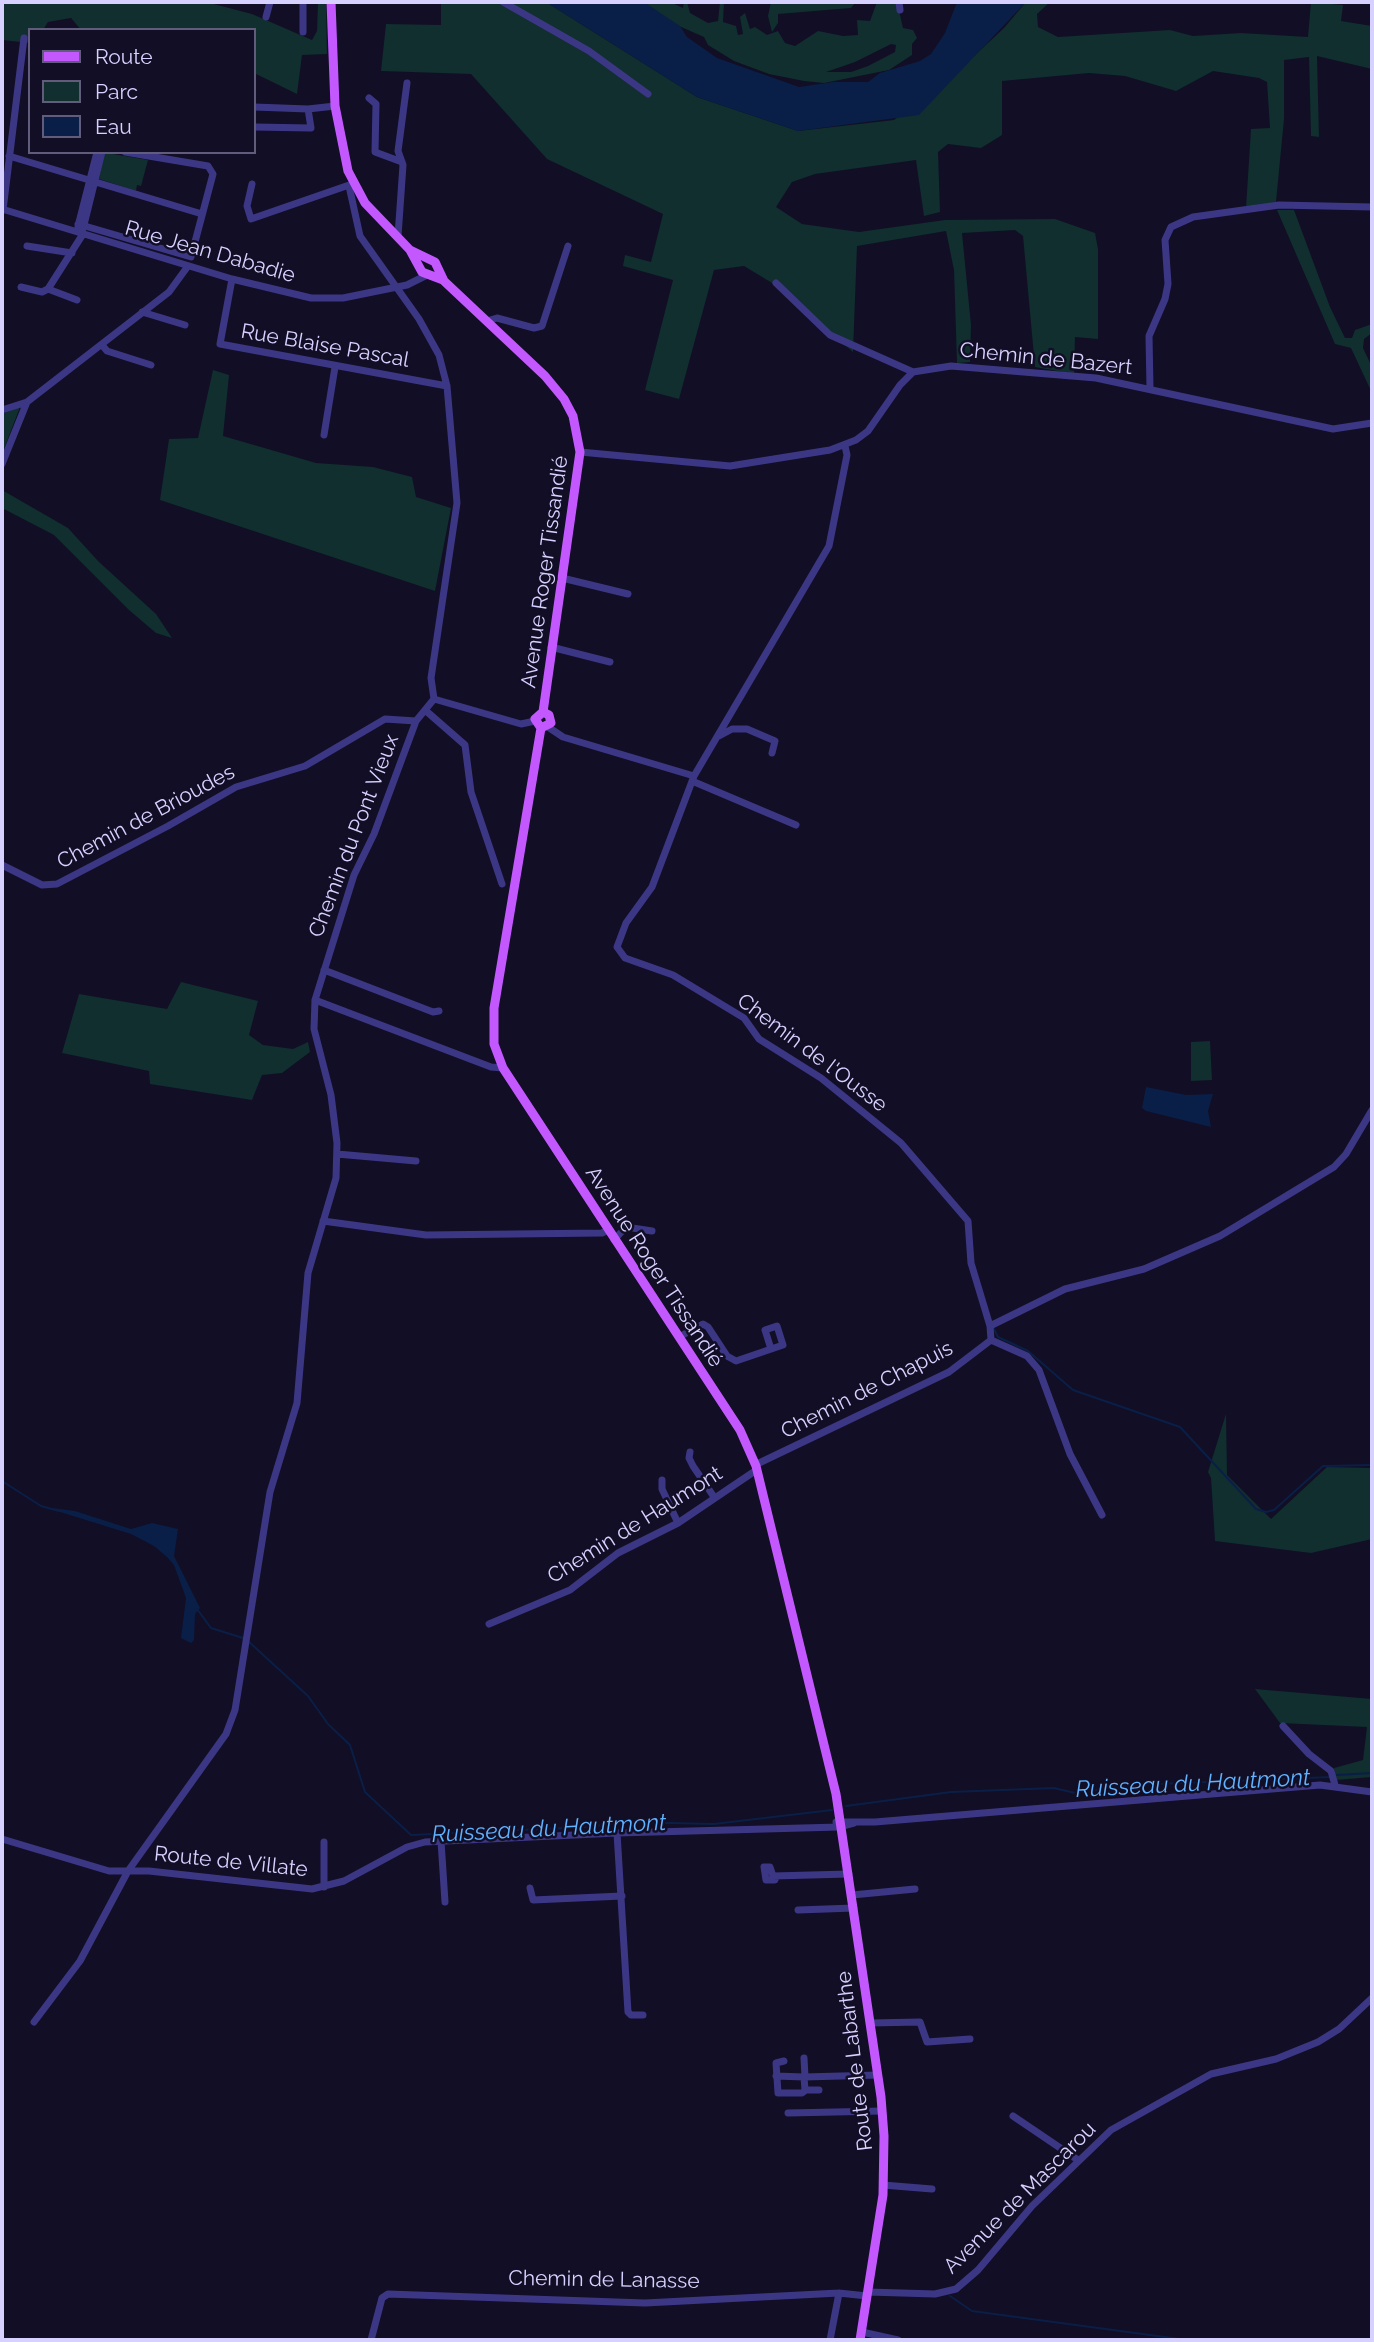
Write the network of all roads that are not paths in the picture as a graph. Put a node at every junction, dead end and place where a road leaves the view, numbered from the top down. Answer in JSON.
{"nodes":[{"id":1,"x":270,"y":2,"type":"edge"},
{"id":2,"x":303,"y":2,"type":"edge"},
{"id":3,"x":331,"y":2,"type":"edge"},
{"id":4,"x":503,"y":2,"type":"edge"},
{"id":5,"x":266,"y":17,"type":"dead end"},
{"id":6,"x":303,"y":32,"type":"dead end"},
{"id":7,"x":24,"y":38,"type":"dead end"},
{"id":8,"x":407,"y":83,"type":"dead end"},
{"id":9,"x":648,"y":94,"type":"dead end"},
{"id":10,"x":369,"y":98,"type":"dead end"},
{"id":11,"x":335,"y":106,"type":"junction"},
{"id":12,"x":256,"y":107,"type":"edge"},
{"id":13,"x":308,"y":109,"type":"junction"},
{"id":14,"x":256,"y":127,"type":"edge"},
{"id":15,"x":97,"y":154,"type":"edge"},
{"id":16,"x":101,"y":154,"type":"edge"},
{"id":17,"x":137,"y":154,"type":"edge"},
{"id":18,"x":9,"y":156,"type":"junction"},
{"id":19,"x":402,"y":162,"type":"junction"},
{"id":20,"x":92,"y":182,"type":"junction"},
{"id":21,"x":252,"y":184,"type":"dead end"},
{"id":22,"x":351,"y":185,"type":"junction"},
{"id":23,"x":1372,"y":208,"type":"edge"},
{"id":24,"x":2,"y":209,"type":"edge"},
{"id":25,"x":202,"y":214,"type":"junction"},
{"id":26,"x":81,"y":230,"type":"junction"},
{"id":27,"x":398,"y":236,"type":"junction"},
{"id":28,"x":27,"y":246,"type":"dead end"},
{"id":29,"x":569,"y":246,"type":"dead end"},
{"id":30,"x":410,"y":250,"type":"junction"},
{"id":31,"x":72,"y":253,"type":"junction"},
{"id":32,"x":188,"y":266,"type":"junction"},
{"id":33,"x":427,"y":271,"type":"junction"},
{"id":34,"x":232,"y":279,"type":"junction"},
{"id":35,"x":776,"y":283,"type":"dead end"},
{"id":36,"x":21,"y":287,"type":"dead end"},
{"id":37,"x":396,"y":287,"type":"junction"},
{"id":38,"x":48,"y":289,"type":"junction"},
{"id":39,"x":77,"y":300,"type":"dead end"},
{"id":40,"x":142,"y":312,"type":"junction"},
{"id":41,"x":487,"y":321,"type":"junction"},
{"id":42,"x":186,"y":326,"type":"dead end"},
{"id":43,"x":102,"y":345,"type":"junction"},
{"id":44,"x":151,"y":365,"type":"dead end"},
{"id":45,"x":335,"y":367,"type":"junction"},
{"id":46,"x":913,"y":372,"type":"junction"},
{"id":47,"x":447,"y":386,"type":"junction"},
{"id":48,"x":1150,"y":388,"type":"junction"},
{"id":49,"x":27,"y":402,"type":"junction"},
{"id":50,"x":2,"y":410,"type":"edge"},
{"id":51,"x":1372,"y":423,"type":"edge"},
{"id":52,"x":324,"y":435,"type":"dead end"},
{"id":53,"x":859,"y":439,"type":"junction"},
{"id":54,"x":845,"y":446,"type":"junction"},
{"id":55,"x":580,"y":452,"type":"junction"},
{"id":56,"x":847,"y":456,"type":"junction"},
{"id":57,"x":2,"y":464,"type":"edge"},
{"id":58,"x":562,"y":578,"type":"junction"},
{"id":59,"x":628,"y":594,"type":"dead end"},
{"id":60,"x":551,"y":647,"type":"junction"},
{"id":61,"x":610,"y":662,"type":"dead end"},
{"id":62,"x":434,"y":699,"type":"junction"},
{"id":63,"x":425,"y":710,"type":"junction"},
{"id":64,"x":543,"y":712,"type":"junction"},
{"id":65,"x":416,"y":721,"type":"junction"},
{"id":66,"x":541,"y":725,"type":"junction"},
{"id":67,"x":717,"y":737,"type":"junction"},
{"id":68,"x":772,"y":753,"type":"dead end"},
{"id":69,"x":693,"y":779,"type":"junction"},
{"id":70,"x":796,"y":825,"type":"dead end"},
{"id":71,"x":2,"y":865,"type":"edge"},
{"id":72,"x":502,"y":884,"type":"dead end"},
{"id":73,"x":324,"y":970,"type":"junction"},
{"id":74,"x":316,"y":1000,"type":"junction"},
{"id":75,"x":439,"y":1011,"type":"dead end"},
{"id":76,"x":503,"y":1068,"type":"junction"},
{"id":77,"x":1372,"y":1110,"type":"edge"},
{"id":78,"x":338,"y":1154,"type":"junction"},
{"id":79,"x":416,"y":1160,"type":"dead end"},
{"id":80,"x":323,"y":1221,"type":"junction"},
{"id":81,"x":608,"y":1230,"type":"junction"},
{"id":82,"x":652,"y":1231,"type":"dead end"},
{"id":83,"x":614,"y":1240,"type":"junction"},
{"id":84,"x":990,"y":1326,"type":"junction"},
{"id":85,"x":679,"y":1338,"type":"junction"},
{"id":86,"x":991,"y":1340,"type":"junction"},
{"id":87,"x":771,"y":1349,"type":"dead end"},
{"id":88,"x":690,"y":1452,"type":"dead end"},
{"id":89,"x":756,"y":1466,"type":"junction"},
{"id":90,"x":662,"y":1480,"type":"dead end"},
{"id":91,"x":714,"y":1497,"type":"junction"},
{"id":92,"x":1102,"y":1515,"type":"dead end"},
{"id":93,"x":677,"y":1523,"type":"junction"},
{"id":94,"x":489,"y":1624,"type":"dead end"},
{"id":95,"x":1283,"y":1726,"type":"dead end"},
{"id":96,"x":1335,"y":1785,"type":"junction"},
{"id":97,"x":1370,"y":1790,"type":"edge"},
{"id":98,"x":841,"y":1823,"type":"junction"},
{"id":99,"x":617,"y":1833,"type":"junction"},
{"id":100,"x":2,"y":1839,"type":"edge"},
{"id":101,"x":441,"y":1841,"type":"junction"},
{"id":102,"x":324,"y":1842,"type":"dead end"},
{"id":103,"x":128,"y":1871,"type":"junction"},
{"id":104,"x":849,"y":1874,"type":"junction"},
{"id":105,"x":776,"y":1876,"type":"dead end"},
{"id":106,"x":324,"y":1887,"type":"junction"},
{"id":107,"x":530,"y":1888,"type":"dead end"},
{"id":108,"x":915,"y":1889,"type":"dead end"},
{"id":109,"x":852,"y":1895,"type":"junction"},
{"id":110,"x":622,"y":1896,"type":"junction"},
{"id":111,"x":445,"y":1902,"type":"dead end"},
{"id":112,"x":854,"y":1908,"type":"junction"},
{"id":113,"x":798,"y":1910,"type":"dead end"},
{"id":114,"x":1372,"y":1998,"type":"edge"},
{"id":115,"x":643,"y":2015,"type":"dead end"},
{"id":116,"x":34,"y":2022,"type":"dead end"},
{"id":117,"x":870,"y":2023,"type":"junction"},
{"id":118,"x":970,"y":2039,"type":"dead end"},
{"id":119,"x":804,"y":2058,"type":"dead end"},
{"id":120,"x":784,"y":2061,"type":"dead end"},
{"id":121,"x":878,"y":2075,"type":"junction"},
{"id":122,"x":776,"y":2076,"type":"junction"},
{"id":123,"x":804,"y":2077,"type":"junction"},
{"id":124,"x":806,"y":2090,"type":"junction"},
{"id":125,"x":819,"y":2090,"type":"dead end"},
{"id":126,"x":882,"y":2110,"type":"junction"},
{"id":127,"x":788,"y":2113,"type":"dead end"},
{"id":128,"x":1013,"y":2116,"type":"dead end"},
{"id":129,"x":1078,"y":2160,"type":"junction"},
{"id":130,"x":883,"y":2185,"type":"junction"},
{"id":131,"x":932,"y":2189,"type":"dead end"},
{"id":132,"x":839,"y":2293,"type":"junction"},
{"id":133,"x":868,"y":2294,"type":"junction"},
{"id":134,"x":861,"y":2336,"type":"edge"},
{"id":135,"x":372,"y":2340,"type":"edge"},
{"id":136,"x":830,"y":2340,"type":"edge"},
{"id":137,"x":898,"y":2340,"type":"edge"}],
"edges":[{"from":1,"to":5,"type":"street"},
{"from":2,"to":6,"type":"street"},
{"from":3,"to":11,"type":"main road","name":"Avenue Roger Tissandié"},
{"from":4,"to":9,"type":"street"},
{"from":7,"to":18,"type":"street"},
{"from":8,"to":19,"type":"street"},
{"from":10,"to":19,"type":"street"},
{"from":11,"to":13,"type":"street"},
{"from":11,"to":22,"type":"main road","name":"Avenue Roger Tissandié"},
{"from":12,"to":13,"type":"street"},
{"from":13,"to":14,"type":"street"},
{"from":15,"to":20,"type":"street"},
{"from":16,"to":20,"type":"street"},
{"from":17,"to":25,"type":"street"},
{"from":18,"to":20,"type":"street"},
{"from":18,"to":24,"type":"street"},
{"from":19,"to":27,"type":"street"},
{"from":20,"to":25,"type":"street"},
{"from":20,"to":26,"type":"street"},
{"from":21,"to":22,"type":"street"},
{"from":22,"to":27,"type":"main road","name":"Avenue Roger Tissandié"},
{"from":22,"to":37,"type":"street"},
{"from":23,"to":48,"type":"street"},
{"from":24,"to":26,"type":"street","name":"Rue Jean Dabadie"},
{"from":25,"to":26,"type":"street"},
{"from":26,"to":31,"type":"street"},
{"from":26,"to":32,"type":"street","name":"Rue Jean Dabadie"},
{"from":27,"to":30,"type":"main road","name":"Avenue Roger Tissandié"},
{"from":28,"to":31,"type":"street"},
{"from":29,"to":41,"type":"street"},
{"from":30,"to":33,"type":"main road","name":"Avenue Roger Tissandié"},
{"from":30,"to":33,"type":"main road","name":"Avenue Roger Tissandié"},
{"from":31,"to":38,"type":"street"},
{"from":32,"to":34,"type":"street","name":"Rue Jean Dabadie"},
{"from":32,"to":40,"type":"street"},
{"from":33,"to":37,"type":"street","name":"Rue Jean Dabadie"},
{"from":33,"to":41,"type":"main road","name":"Avenue Roger Tissandié"},
{"from":34,"to":37,"type":"street","name":"Rue Jean Dabadie"},
{"from":34,"to":45,"type":"street","name":"Rue Blaise Pascal"},
{"from":35,"to":46,"type":"street"},
{"from":36,"to":38,"type":"street"},
{"from":37,"to":47,"type":"street"},
{"from":38,"to":39,"type":"street"},
{"from":40,"to":42,"type":"street"},
{"from":40,"to":43,"type":"street"},
{"from":41,"to":55,"type":"main road","name":"Avenue Roger Tissandié"},
{"from":43,"to":44,"type":"street"},
{"from":43,"to":49,"type":"street"},
{"from":45,"to":47,"type":"street","name":"Rue Blaise Pascal"},
{"from":45,"to":52,"type":"street"},
{"from":46,"to":48,"type":"street","name":"Chemin de Bazert"},
{"from":46,"to":53,"type":"street"},
{"from":47,"to":62,"type":"street"},
{"from":48,"to":51,"type":"street","name":"Chemin de Bazert"},
{"from":49,"to":50,"type":"street"},
{"from":49,"to":57,"type":"street"},
{"from":53,"to":54,"type":"street"},
{"from":53,"to":56,"type":"street","name":"Chemin de l'Ousse"},
{"from":54,"to":55,"type":"street"},
{"from":54,"to":56,"type":"street","name":"Chemin de l'Ousse"},
{"from":55,"to":58,"type":"main road","name":"Avenue Roger Tissandié"},
{"from":56,"to":67,"type":"street","name":"Chemin de l'Ousse"},
{"from":58,"to":59,"type":"street"},
{"from":58,"to":60,"type":"main road","name":"Avenue Roger Tissandié"},
{"from":60,"to":61,"type":"street"},
{"from":60,"to":64,"type":"main road","name":"Avenue Roger Tissandié"},
{"from":62,"to":63,"type":"street"},
{"from":62,"to":66,"type":"street"},
{"from":63,"to":65,"type":"street"},
{"from":63,"to":72,"type":"street"},
{"from":64,"to":66,"type":"main road"},
{"from":64,"to":66,"type":"main road"},
{"from":65,"to":71,"type":"street","name":"Chemin de Brioudes"},
{"from":65,"to":73,"type":"street","name":"Chemin du Pont Vieux"},
{"from":66,"to":69,"type":"street"},
{"from":66,"to":76,"type":"main road","name":"Avenue Roger Tissandié"},
{"from":67,"to":68,"type":"street"},
{"from":67,"to":69,"type":"street","name":"Chemin de l'Ousse"},
{"from":69,"to":70,"type":"street"},
{"from":69,"to":84,"type":"street","name":"Chemin de l'Ousse"},
{"from":73,"to":74,"type":"street","name":"Chemin du Pont Vieux"},
{"from":73,"to":75,"type":"street"},
{"from":74,"to":76,"type":"street"},
{"from":74,"to":78,"type":"street","name":"Chemin du Pont Vieux"},
{"from":76,"to":81,"type":"main road","name":"Avenue Roger Tissandié"},
{"from":77,"to":84,"type":"street"},
{"from":78,"to":79,"type":"street"},
{"from":78,"to":80,"type":"street","name":"Chemin du Pont Vieux"},
{"from":80,"to":81,"type":"street"},
{"from":80,"to":103,"type":"street","name":"Chemin du Pont Vieux"},
{"from":81,"to":83,"type":"main road","name":"Avenue Roger Tissandié"},
{"from":82,"to":83,"type":"street"},
{"from":83,"to":85,"type":"main road","name":"Avenue Roger Tissandié"},
{"from":84,"to":86,"type":"street","name":"Chemin de l'Ousse"},
{"from":85,"to":87,"type":"street"},
{"from":85,"to":89,"type":"main road","name":"Avenue Roger Tissandié"},
{"from":86,"to":89,"type":"street","name":"Chemin de Chapuis"},
{"from":86,"to":92,"type":"street"},
{"from":88,"to":91,"type":"street"},
{"from":89,"to":91,"type":"street","name":"Chemin de Haumont"},
{"from":89,"to":98,"type":"main road","name":"Avenue Roger Tissandié"},
{"from":90,"to":93,"type":"street"},
{"from":91,"to":93,"type":"street","name":"Chemin de Haumont"},
{"from":93,"to":94,"type":"street","name":"Chemin de Haumont"},
{"from":95,"to":96,"type":"street"},
{"from":96,"to":97,"type":"street"},
{"from":96,"to":98,"type":"street"},
{"from":98,"to":99,"type":"street","name":"Route de Villate"},
{"from":98,"to":104,"type":"main road","name":"Route de Labarthe"},
{"from":99,"to":101,"type":"street","name":"Route de Villate"},
{"from":99,"to":110,"type":"street"},
{"from":100,"to":103,"type":"street","name":"Route de Villate"},
{"from":101,"to":106,"type":"street","name":"Route de Villate"},
{"from":101,"to":111,"type":"street"},
{"from":102,"to":106,"type":"street"},
{"from":103,"to":106,"type":"street","name":"Route de Villate"},
{"from":103,"to":116,"type":"street"},
{"from":104,"to":105,"type":"street"},
{"from":104,"to":109,"type":"main road","name":"Route de Labarthe"},
{"from":107,"to":110,"type":"street"},
{"from":108,"to":109,"type":"street"},
{"from":109,"to":112,"type":"main road","name":"Route de Labarthe"},
{"from":110,"to":115,"type":"street"},
{"from":112,"to":113,"type":"street"},
{"from":112,"to":117,"type":"main road","name":"Route de Labarthe"},
{"from":114,"to":129,"type":"street","name":"Avenue de Mascarou"},
{"from":117,"to":118,"type":"street"},
{"from":117,"to":121,"type":"main road","name":"Route de Labarthe"},
{"from":119,"to":123,"type":"street"},
{"from":120,"to":122,"type":"street"},
{"from":121,"to":123,"type":"street"},
{"from":121,"to":126,"type":"main road","name":"Route de Labarthe"},
{"from":122,"to":123,"type":"street"},
{"from":122,"to":124,"type":"street"},
{"from":123,"to":124,"type":"street"},
{"from":124,"to":125,"type":"street"},
{"from":126,"to":127,"type":"street"},
{"from":126,"to":130,"type":"main road","name":"Route de Labarthe"},
{"from":128,"to":129,"type":"street"},
{"from":129,"to":133,"type":"street","name":"Avenue de Mascarou"},
{"from":130,"to":131,"type":"street"},
{"from":130,"to":133,"type":"main road","name":"Route de Labarthe"},
{"from":132,"to":133,"type":"street","name":"Chemin de Lanasse"},
{"from":132,"to":135,"type":"street","name":"Chemin de Lanasse"},
{"from":132,"to":136,"type":"street"},
{"from":133,"to":134,"type":"main road","name":"Route de Labarthe"},
{"from":134,"to":137,"type":"street"}]}
